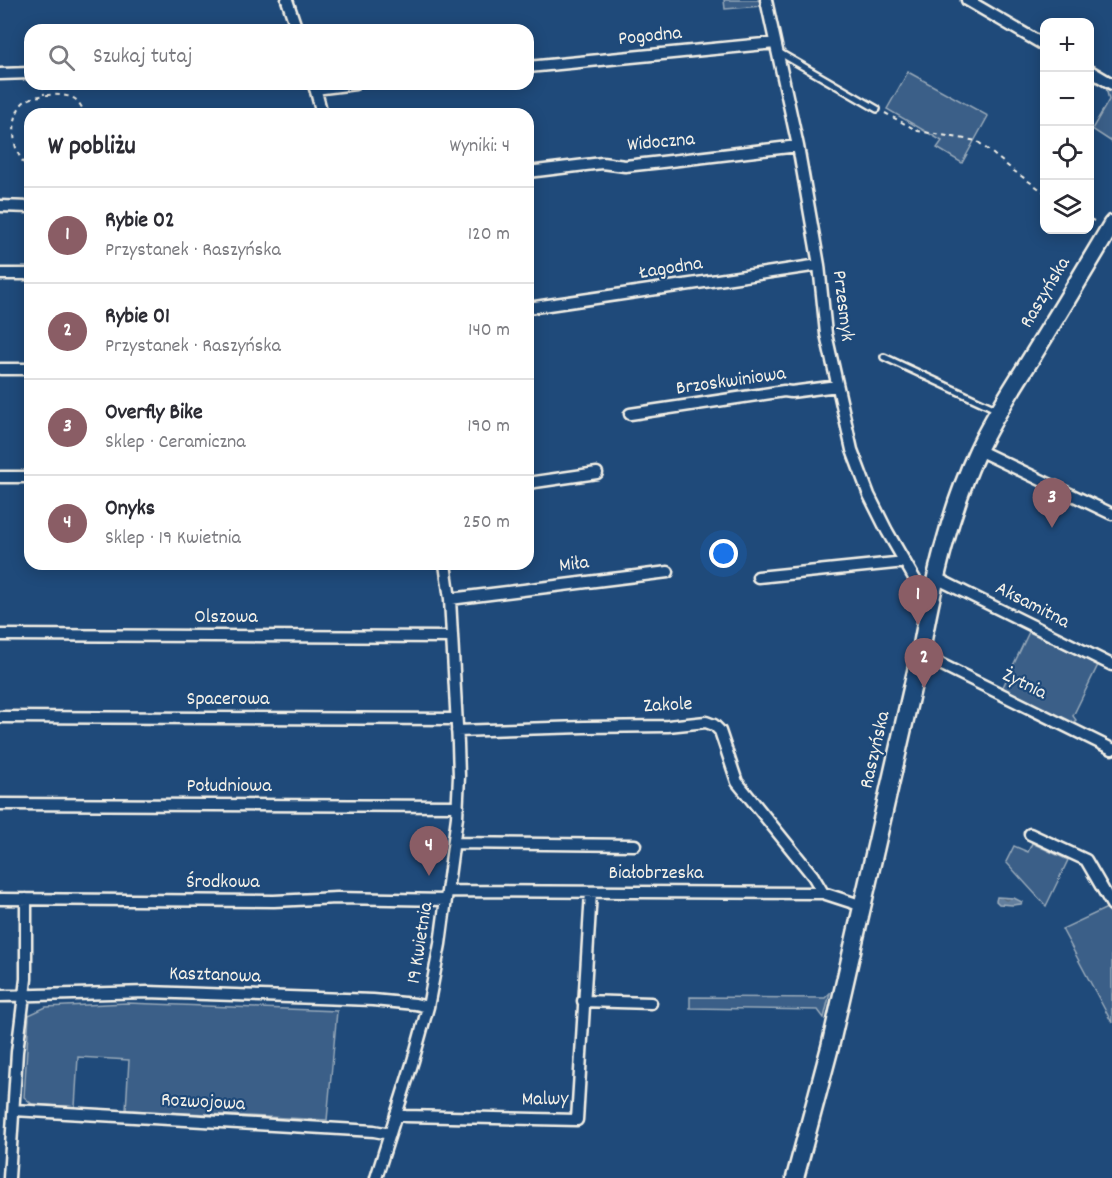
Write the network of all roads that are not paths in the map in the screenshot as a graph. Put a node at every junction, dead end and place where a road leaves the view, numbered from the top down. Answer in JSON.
{"nodes":[{"id":1,"x":287,"y":0,"type":"edge"},
{"id":2,"x":766,"y":0,"type":"edge"},
{"id":3,"x":967,"y":0,"type":"edge"},
{"id":4,"x":295,"y":24,"type":"edge"},
{"id":5,"x":1040,"y":43,"type":"edge"},
{"id":6,"x":776,"y":47,"type":"junction"},
{"id":7,"x":534,"y":67,"type":"edge"},
{"id":8,"x":1091,"y":72,"type":"edge"},
{"id":9,"x":24,"y":73,"type":"edge"},
{"id":10,"x":0,"y":74,"type":"edge"},
{"id":11,"x":1112,"y":84,"type":"edge"},
{"id":12,"x":316,"y":90,"type":"edge"},
{"id":13,"x":320,"y":108,"type":"edge"},
{"id":14,"x":877,"y":109,"type":"road end"},
{"id":15,"x":798,"y":146,"type":"junction"},
{"id":16,"x":534,"y":171,"type":"edge"},
{"id":17,"x":0,"y":206,"type":"edge"},
{"id":18,"x":24,"y":207,"type":"edge"},
{"id":19,"x":1112,"y":224,"type":"edge"},
{"id":20,"x":819,"y":265,"type":"junction"},
{"id":21,"x":0,"y":274,"type":"edge"},
{"id":22,"x":24,"y":274,"type":"edge"},
{"id":23,"x":534,"y":307,"type":"edge"},
{"id":24,"x":884,"y":357,"type":"dead end"},
{"id":25,"x":0,"y":369,"type":"edge"},
{"id":26,"x":24,"y":369,"type":"edge"},
{"id":27,"x":837,"y":386,"type":"junction"},
{"id":28,"x":1000,"y":411,"type":"junction"},
{"id":29,"x":630,"y":414,"type":"dead end"},
{"id":30,"x":978,"y":450,"type":"junction"},
{"id":31,"x":597,"y":473,"type":"dead end"},
{"id":32,"x":0,"y":477,"type":"edge"},
{"id":33,"x":24,"y":477,"type":"edge"},
{"id":34,"x":534,"y":482,"type":"edge"},
{"id":35,"x":1112,"y":514,"type":"edge"},
{"id":36,"x":905,"y":562,"type":"junction"},
{"id":37,"x":446,"y":570,"type":"edge"},
{"id":38,"x":668,"y":572,"type":"dead end"},
{"id":39,"x":758,"y":577,"type":"dead end"},
{"id":40,"x":936,"y":578,"type":"junction"},
{"id":41,"x":933,"y":597,"type":"junction"},
{"id":42,"x":450,"y":599,"type":"junction"},
{"id":43,"x":0,"y":635,"type":"edge"},
{"id":44,"x":452,"y":637,"type":"junction"},
{"id":45,"x":920,"y":654,"type":"junction"},
{"id":46,"x":1112,"y":665,"type":"edge"},
{"id":47,"x":0,"y":717,"type":"edge"},
{"id":48,"x":457,"y":725,"type":"junction"},
{"id":49,"x":1112,"y":749,"type":"edge"},
{"id":50,"x":0,"y":804,"type":"edge"},
{"id":51,"x":458,"y":806,"type":"junction"},
{"id":52,"x":1030,"y":834,"type":"dead end"},
{"id":53,"x":454,"y":843,"type":"junction"},
{"id":54,"x":635,"y":845,"type":"dead end"},
{"id":55,"x":591,"y":891,"type":"junction"},
{"id":56,"x":823,"y":893,"type":"junction"},
{"id":57,"x":447,"y":895,"type":"junction"},
{"id":58,"x":0,"y":899,"type":"edge"},
{"id":59,"x":26,"y":899,"type":"junction"},
{"id":60,"x":862,"y":906,"type":"junction"},
{"id":61,"x":1112,"y":906,"type":"edge"},
{"id":62,"x":0,"y":996,"type":"edge"},
{"id":63,"x":24,"y":996,"type":"junction"},
{"id":64,"x":584,"y":1001,"type":"junction"},
{"id":65,"x":651,"y":1003,"type":"dead end"},
{"id":66,"x":428,"y":1007,"type":"junction"},
{"id":67,"x":14,"y":1110,"type":"junction"},
{"id":68,"x":396,"y":1114,"type":"junction"},
{"id":69,"x":390,"y":1134,"type":"junction"},
{"id":70,"x":5,"y":1160,"type":"edge"},
{"id":71,"x":9,"y":1178,"type":"edge"},
{"id":72,"x":376,"y":1178,"type":"edge"},
{"id":73,"x":795,"y":1178,"type":"edge"}],
"edges":[{"from":1,"to":4,"type":"street"},
{"from":2,"to":6,"type":"street","name":"Przesmyk"},
{"from":3,"to":5,"type":"street"},
{"from":6,"to":7,"type":"street","name":"Pogodna"},
{"from":6,"to":14,"type":"lane"},
{"from":6,"to":15,"type":"street","name":"Przesmyk"},
{"from":8,"to":11,"type":"street"},
{"from":9,"to":10,"type":"street"},
{"from":12,"to":13,"type":"street"},
{"from":15,"to":16,"type":"street","name":"Widoczna"},
{"from":15,"to":20,"type":"street","name":"Przesmyk"},
{"from":17,"to":18,"type":"street"},
{"from":19,"to":28,"type":"street","name":"Raszyńska"},
{"from":20,"to":23,"type":"street","name":"Łagodna"},
{"from":20,"to":27,"type":"street","name":"Przesmyk"},
{"from":21,"to":22,"type":"street"},
{"from":24,"to":28,"type":"lane"},
{"from":25,"to":26,"type":"street"},
{"from":27,"to":29,"type":"street","name":"Brzoskwiniowa"},
{"from":27,"to":36,"type":"street","name":"Przesmyk"},
{"from":28,"to":30,"type":"street","name":"Raszyńska"},
{"from":30,"to":35,"type":"street"},
{"from":30,"to":40,"type":"street","name":"Raszyńska"},
{"from":31,"to":34,"type":"street"},
{"from":32,"to":33,"type":"street"},
{"from":36,"to":39,"type":"street"},
{"from":36,"to":41,"type":"street","name":"Przesmyk"},
{"from":37,"to":42,"type":"street","name":"19 Kwietnia"},
{"from":38,"to":42,"type":"street","name":"Miła"},
{"from":40,"to":41,"type":"street","name":"Raszyńska"},
{"from":40,"to":46,"type":"street","name":"Aksamitna"},
{"from":41,"to":45,"type":"street","name":"Raszyńska"},
{"from":42,"to":44,"type":"street","name":"19 Kwietnia"},
{"from":43,"to":44,"type":"street","name":"Olszowa"},
{"from":44,"to":48,"type":"street","name":"19 Kwietnia"},
{"from":45,"to":49,"type":"street","name":"Żytnia"},
{"from":45,"to":60,"type":"street","name":"Raszyńska"},
{"from":47,"to":48,"type":"street","name":"Spacerowa"},
{"from":48,"to":51,"type":"street","name":"19 Kwietnia"},
{"from":48,"to":56,"type":"street","name":"Zakole"},
{"from":50,"to":51,"type":"street","name":"Południowa"},
{"from":51,"to":53,"type":"street","name":"19 Kwietnia"},
{"from":52,"to":61,"type":"street"},
{"from":53,"to":54,"type":"street"},
{"from":53,"to":57,"type":"street","name":"19 Kwietnia"},
{"from":55,"to":56,"type":"street","name":"Białobrzeska"},
{"from":55,"to":57,"type":"street","name":"Białobrzeska"},
{"from":55,"to":64,"type":"street","name":"Malwy"},
{"from":56,"to":60,"type":"street","name":"Białobrzeska"},
{"from":57,"to":59,"type":"street","name":"Środkowa"},
{"from":57,"to":66,"type":"street","name":"19 Kwietnia"},
{"from":58,"to":59,"type":"street","name":"Środkowa"},
{"from":59,"to":63,"type":"street"},
{"from":60,"to":73,"type":"street","name":"Raszyńska"},
{"from":62,"to":63,"type":"street","name":"Kasztanowa"},
{"from":63,"to":66,"type":"street","name":"Kasztanowa"},
{"from":63,"to":67,"type":"street"},
{"from":64,"to":65,"type":"street"},
{"from":64,"to":68,"type":"street","name":"Malwy"},
{"from":66,"to":68,"type":"street","name":"19 Kwietnia"},
{"from":67,"to":69,"type":"street","name":"Rozwojowa"},
{"from":67,"to":70,"type":"street"},
{"from":68,"to":69,"type":"street","name":"19 Kwietnia"},
{"from":69,"to":72,"type":"street","name":"19 Kwietnia"},
{"from":70,"to":71,"type":"street"}]}
